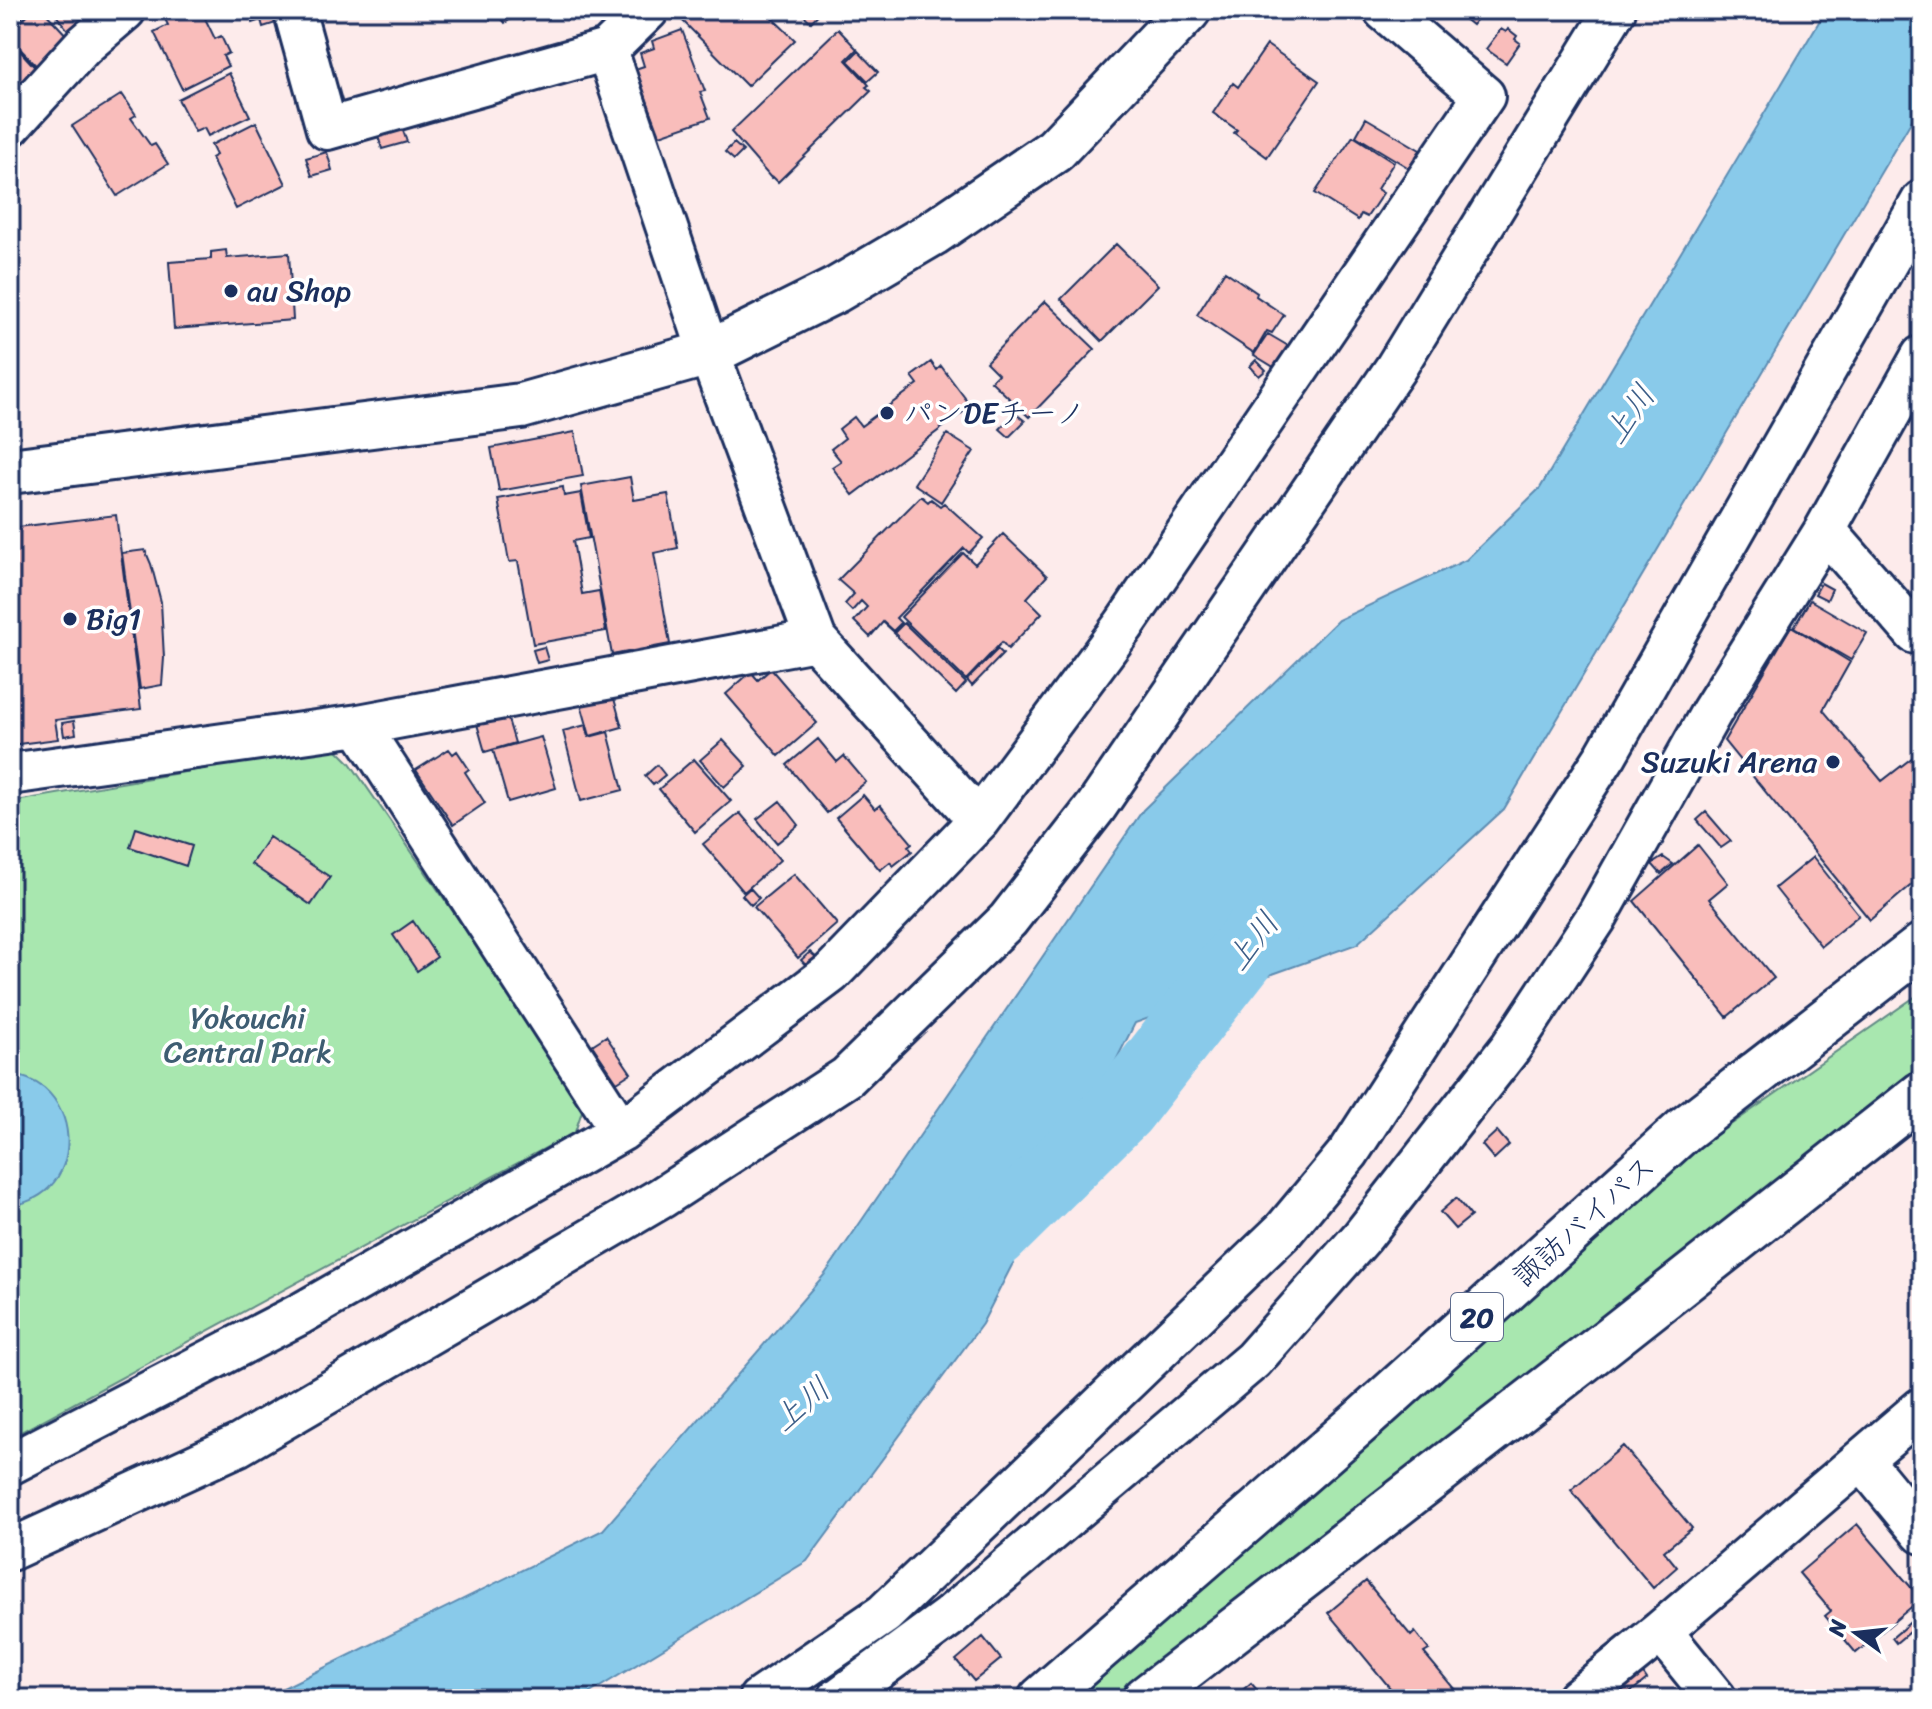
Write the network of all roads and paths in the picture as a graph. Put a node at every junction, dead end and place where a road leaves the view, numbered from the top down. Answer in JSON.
{"nodes":[{"id":1,"x":125,"y":10,"type":"edge"},
{"id":2,"x":294,"y":10,"type":"edge"},
{"id":3,"x":648,"y":10,"type":"edge"},
{"id":4,"x":1188,"y":10,"type":"edge"},
{"id":5,"x":1384,"y":10,"type":"edge"},
{"id":6,"x":1615,"y":10,"type":"edge"},
{"id":7,"x":607,"y":50,"type":"junction"},
{"id":8,"x":10,"y":126,"type":"edge"},
{"id":9,"x":1922,"y":201,"type":"edge"},
{"id":10,"x":709,"y":353,"type":"junction"},
{"id":11,"x":1922,"y":356,"type":"edge"},
{"id":12,"x":10,"y":471,"type":"edge"},
{"id":13,"x":1825,"y":530,"type":"junction"},
{"id":14,"x":1922,"y":628,"type":"edge"},
{"id":15,"x":816,"y":640,"type":"junction"},
{"id":16,"x":359,"y":725,"type":"junction"},
{"id":17,"x":10,"y":774,"type":"edge"},
{"id":18,"x":979,"y":820,"type":"junction"},
{"id":19,"x":1922,"y":946,"type":"edge"},
{"id":20,"x":1922,"y":1094,"type":"edge"},
{"id":21,"x":621,"y":1131,"type":"junction"},
{"id":22,"x":1922,"y":1408,"type":"edge"},
{"id":23,"x":1862,"y":1460,"type":"junction"},
{"id":24,"x":10,"y":1464,"type":"edge"},
{"id":25,"x":1922,"y":1533,"type":"edge"},
{"id":26,"x":10,"y":1550,"type":"edge"},
{"id":27,"x":1661,"y":1631,"type":"junction"},
{"id":28,"x":759,"y":1699,"type":"edge"},
{"id":29,"x":838,"y":1699,"type":"edge"},
{"id":30,"x":1041,"y":1699,"type":"edge"},
{"id":31,"x":1145,"y":1699,"type":"edge"},
{"id":32,"x":1577,"y":1699,"type":"edge"},
{"id":33,"x":1716,"y":1699,"type":"edge"}],
"edges":[{"from":1,"to":8,"type":"street"},
{"from":2,"to":7,"type":"street"},
{"from":3,"to":7,"type":"street"},
{"from":4,"to":10,"type":"main road"},
{"from":5,"to":18,"type":"street"},
{"from":6,"to":26,"type":"street"},
{"from":7,"to":10,"type":"street"},
{"from":9,"to":28,"type":"street"},
{"from":10,"to":12,"type":"main road"},
{"from":10,"to":15,"type":"street"},
{"from":11,"to":13,"type":"street"},
{"from":13,"to":14,"type":"street"},
{"from":13,"to":29,"type":"street"},
{"from":15,"to":16,"type":"street"},
{"from":15,"to":18,"type":"street"},
{"from":16,"to":17,"type":"street"},
{"from":16,"to":21,"type":"street"},
{"from":18,"to":21,"type":"street"},
{"from":19,"to":30,"type":"main road","name":"諏訪バイパス","number":"20"},
{"from":20,"to":31,"type":"main road"},
{"from":21,"to":24,"type":"street"},
{"from":22,"to":23,"type":"street"},
{"from":23,"to":25,"type":"street"},
{"from":23,"to":27,"type":"street"},
{"from":27,"to":32,"type":"street"},
{"from":27,"to":33,"type":"street"}]}
